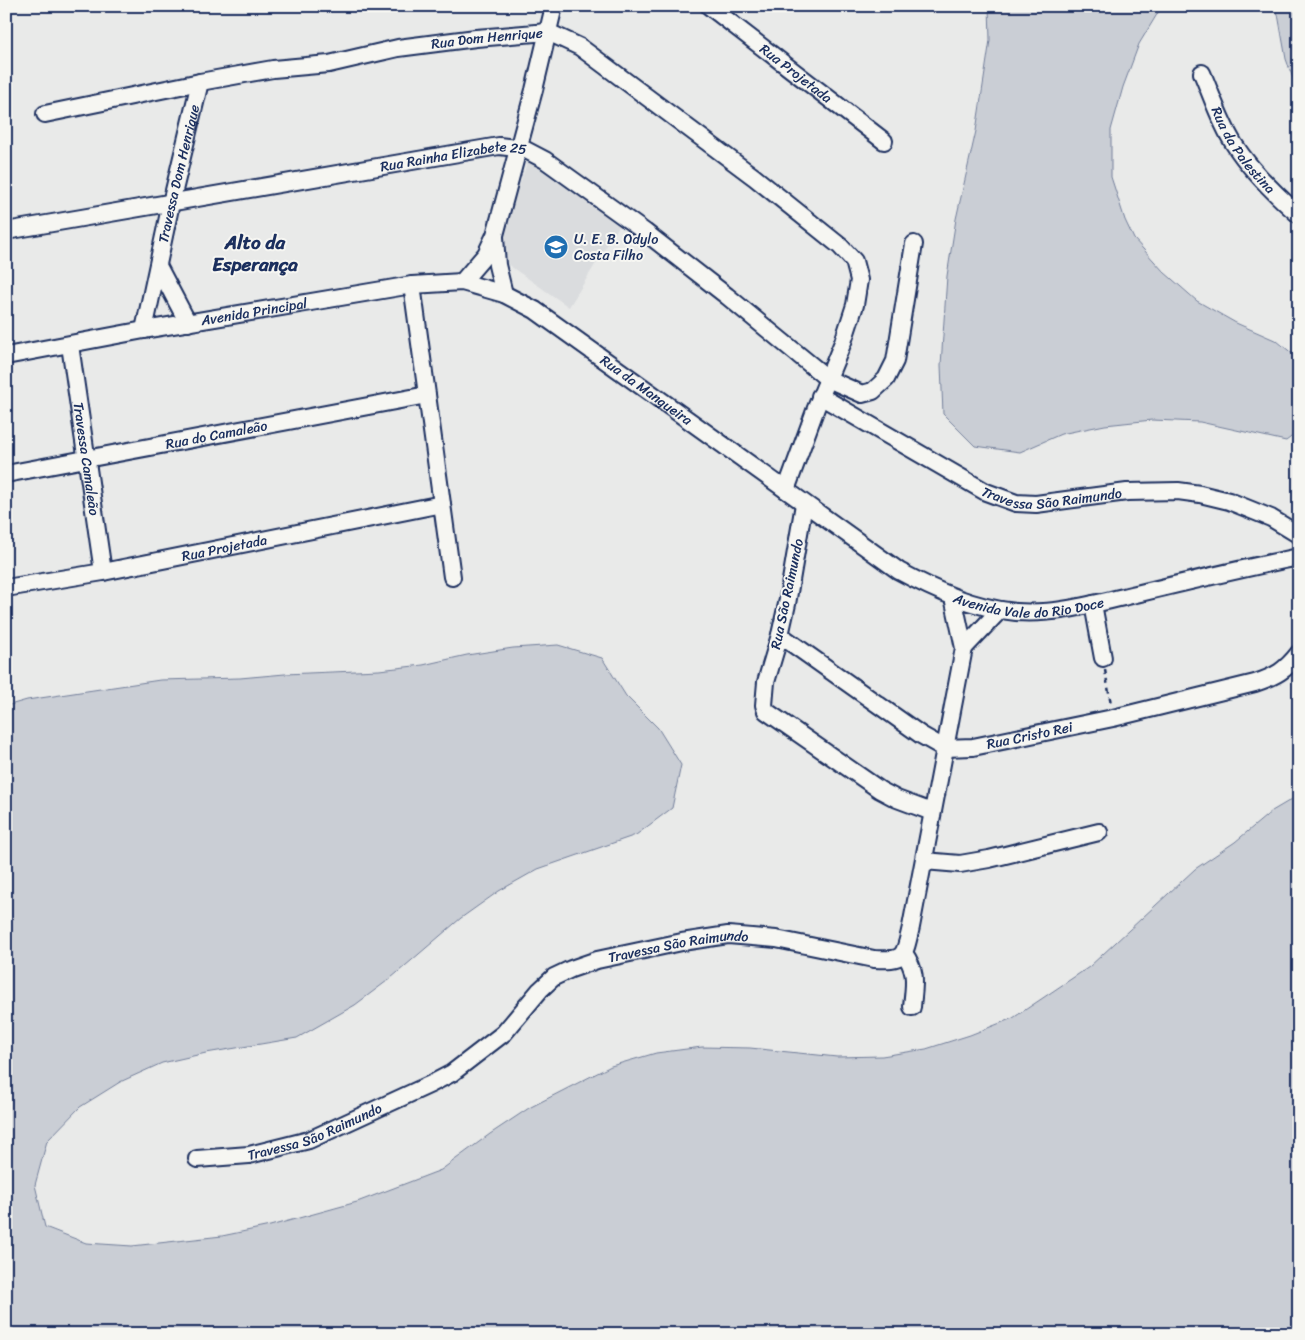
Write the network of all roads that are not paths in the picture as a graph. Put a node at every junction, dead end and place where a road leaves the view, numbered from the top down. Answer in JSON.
{"nodes":[{"id":1,"x":554,"y":6,"type":"edge"},
{"id":2,"x":708,"y":6,"type":"edge"},
{"id":3,"x":548,"y":32,"type":"junction"},
{"id":4,"x":1202,"y":73,"type":"dead end"},
{"id":5,"x":200,"y":82,"type":"junction"},
{"id":6,"x":46,"y":114,"type":"dead end"},
{"id":7,"x":884,"y":141,"type":"dead end"},
{"id":8,"x":518,"y":148,"type":"junction"},
{"id":9,"x":171,"y":203,"type":"junction"},
{"id":10,"x":1299,"y":215,"type":"edge"},
{"id":11,"x":6,"y":231,"type":"edge"},
{"id":12,"x":495,"y":235,"type":"junction"},
{"id":13,"x":914,"y":244,"type":"dead end"},
{"id":14,"x":158,"y":266,"type":"junction"},
{"id":15,"x":462,"y":282,"type":"junction"},
{"id":16,"x":412,"y":285,"type":"junction"},
{"id":17,"x":504,"y":294,"type":"junction"},
{"id":18,"x":188,"y":323,"type":"junction"},
{"id":19,"x":144,"y":330,"type":"junction"},
{"id":20,"x":70,"y":345,"type":"junction"},
{"id":21,"x":6,"y":356,"type":"edge"},
{"id":22,"x":828,"y":379,"type":"junction"},
{"id":23,"x":427,"y":395,"type":"junction"},
{"id":24,"x":820,"y":396,"type":"junction"},
{"id":25,"x":87,"y":459,"type":"junction"},
{"id":26,"x":6,"y":474,"type":"edge"},
{"id":27,"x":786,"y":490,"type":"junction"},
{"id":28,"x":442,"y":504,"type":"junction"},
{"id":29,"x":804,"y":504,"type":"junction"},
{"id":30,"x":1299,"y":535,"type":"edge"},
{"id":31,"x":1299,"y":557,"type":"edge"},
{"id":32,"x":103,"y":572,"type":"junction"},
{"id":33,"x":452,"y":577,"type":"dead end"},
{"id":34,"x":6,"y":588,"type":"edge"},
{"id":35,"x":953,"y":597,"type":"junction"},
{"id":36,"x":1093,"y":604,"type":"junction"},
{"id":37,"x":1000,"y":610,"type":"junction"},
{"id":38,"x":780,"y":635,"type":"junction"},
{"id":39,"x":964,"y":648,"type":"junction"},
{"id":40,"x":1299,"y":653,"type":"edge"},
{"id":41,"x":1103,"y":658,"type":"road end"},
{"id":42,"x":944,"y":748,"type":"junction"},
{"id":43,"x":932,"y":812,"type":"junction"},
{"id":44,"x":1099,"y":832,"type":"dead end"},
{"id":45,"x":924,"y":861,"type":"junction"},
{"id":46,"x":904,"y":953,"type":"junction"},
{"id":47,"x":912,"y":1007,"type":"dead end"},
{"id":48,"x":198,"y":1159,"type":"dead end"}],
"edges":[{"from":1,"to":3,"type":"street"},
{"from":2,"to":7,"type":"street","name":"Rua Projetada"},
{"from":3,"to":5,"type":"street","name":"Rua Dom Henrique"},
{"from":3,"to":8,"type":"street"},
{"from":3,"to":22,"type":"street","name":"Rua Dom Henrique"},
{"from":4,"to":10,"type":"street","name":"Rua da Palestina"},
{"from":5,"to":6,"type":"street","name":"Rua Dom Henrique"},
{"from":5,"to":9,"type":"street","name":"Travessa Dom Henrique"},
{"from":8,"to":9,"type":"street","name":"Rua Rainha Elizabete 25"},
{"from":8,"to":12,"type":"street"},
{"from":8,"to":22,"type":"street","name":"Rua Rainha Elizabete 25"},
{"from":9,"to":11,"type":"street","name":"Rua Rainha Elizabete 25"},
{"from":9,"to":14,"type":"street","name":"Travessa Dom Henrique"},
{"from":12,"to":15,"type":"street"},
{"from":12,"to":17,"type":"street"},
{"from":13,"to":22,"type":"street"},
{"from":14,"to":18,"type":"street"},
{"from":14,"to":19,"type":"street","name":"Travessa Dom Henrique"},
{"from":15,"to":16,"type":"street","name":"Avenida Principal"},
{"from":15,"to":17,"type":"street","name":"Avenida Principal"},
{"from":16,"to":18,"type":"street","name":"Avenida Principal"},
{"from":16,"to":23,"type":"street"},
{"from":17,"to":27,"type":"street","name":"Rua da Mangueira"},
{"from":18,"to":19,"type":"street","name":"Avenida Principal"},
{"from":19,"to":20,"type":"street","name":"Avenida Principal"},
{"from":20,"to":21,"type":"street","name":"Avenida Principal"},
{"from":20,"to":25,"type":"street","name":"Travessa Camaleão"},
{"from":22,"to":24,"type":"street"},
{"from":23,"to":25,"type":"street","name":"Rua do Camaleão"},
{"from":23,"to":28,"type":"street"},
{"from":24,"to":27,"type":"street"},
{"from":24,"to":30,"type":"street","name":"Travessa São Raimundo"},
{"from":25,"to":26,"type":"street","name":"Rua do Camaleão"},
{"from":25,"to":32,"type":"street","name":"Travessa Camaleão"},
{"from":27,"to":29,"type":"street","name":"Avenida Vale do Rio Doce"},
{"from":28,"to":32,"type":"street","name":"Rua Projetada"},
{"from":28,"to":33,"type":"street"},
{"from":29,"to":35,"type":"street","name":"Avenida Vale do Rio Doce"},
{"from":29,"to":38,"type":"street","name":"Rua São Raimundo"},
{"from":31,"to":36,"type":"street","name":"Avenida Vale do Rio Doce"},
{"from":32,"to":34,"type":"street","name":"Rua Projetada"},
{"from":35,"to":37,"type":"street","name":"Avenida Vale do Rio Doce"},
{"from":35,"to":39,"type":"street"},
{"from":36,"to":37,"type":"street","name":"Avenida Vale do Rio Doce"},
{"from":36,"to":41,"type":"street"},
{"from":37,"to":39,"type":"street"},
{"from":38,"to":42,"type":"street"},
{"from":38,"to":43,"type":"street","name":"Rua São Raimundo"},
{"from":39,"to":42,"type":"street"},
{"from":40,"to":42,"type":"street","name":"Rua Cristo Rei"},
{"from":42,"to":43,"type":"street"},
{"from":43,"to":45,"type":"street"},
{"from":44,"to":45,"type":"street"},
{"from":45,"to":46,"type":"street"},
{"from":46,"to":47,"type":"street"},
{"from":46,"to":48,"type":"street","name":"Travessa São Raimundo"}]}
